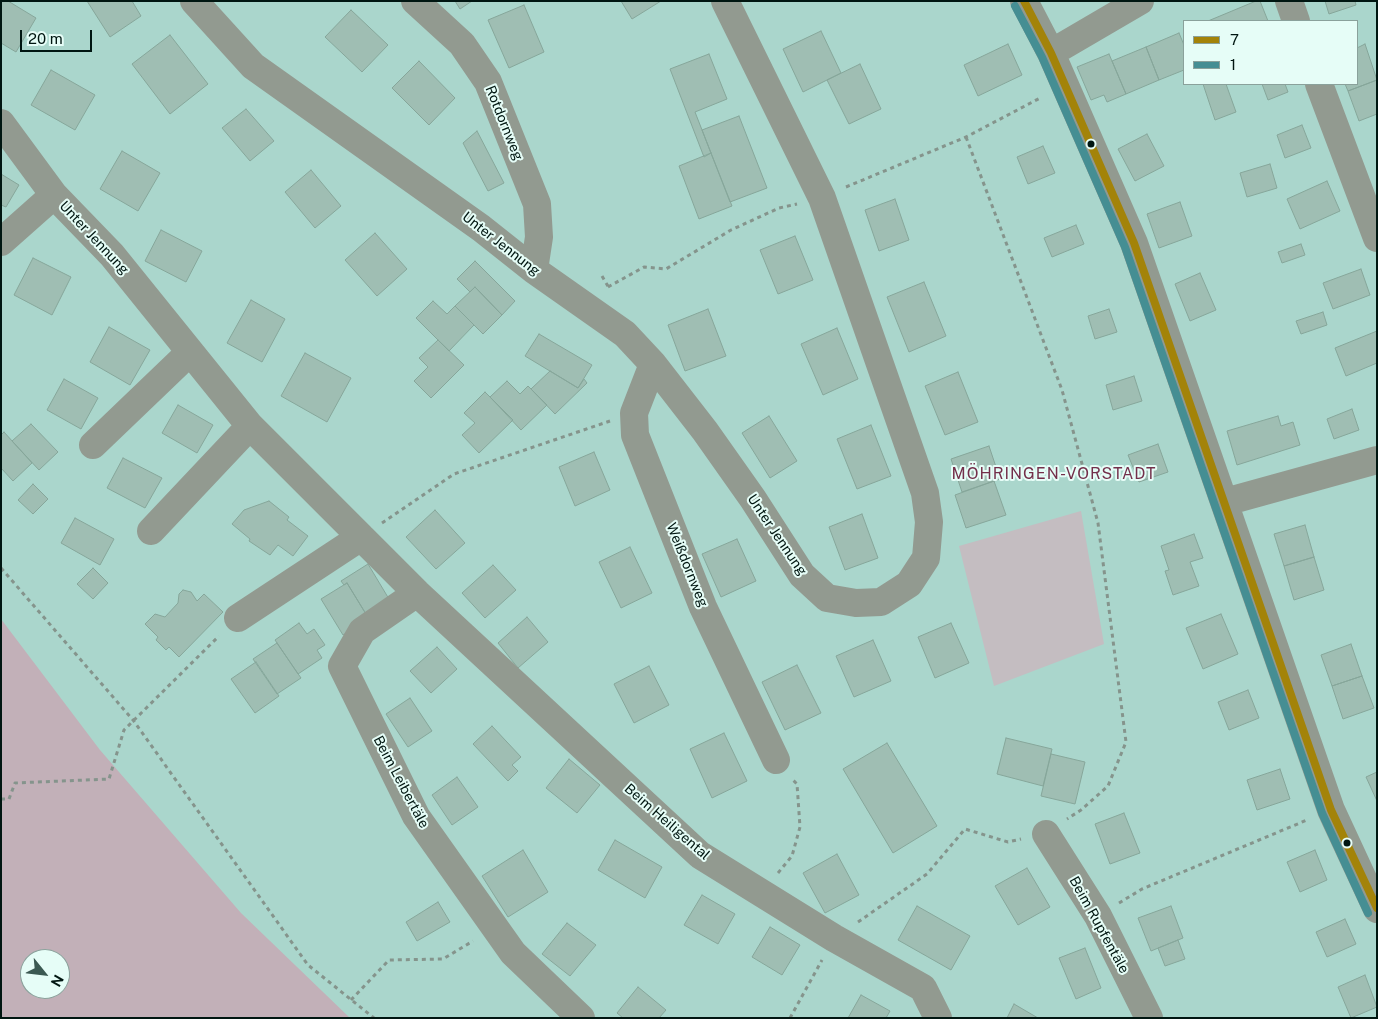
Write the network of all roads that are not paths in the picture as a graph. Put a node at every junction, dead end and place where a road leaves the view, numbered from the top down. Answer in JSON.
{"nodes":[{"id":1,"x":194,"y":1,"type":"edge"},
{"id":2,"x":415,"y":1,"type":"edge"},
{"id":3,"x":725,"y":1,"type":"edge"},
{"id":4,"x":1024,"y":1,"type":"edge"},
{"id":5,"x":1140,"y":1,"type":"edge"},
{"id":6,"x":1289,"y":1,"type":"edge"},
{"id":7,"x":1296,"y":20,"type":"edge"},
{"id":8,"x":1051,"y":53,"type":"junction"},
{"id":9,"x":1319,"y":85,"type":"edge"},
{"id":10,"x":1,"y":123,"type":"edge"},
{"id":11,"x":54,"y":195,"type":"junction"},
{"id":12,"x":1377,"y":238,"type":"edge"},
{"id":13,"x":1,"y":242,"type":"edge"},
{"id":14,"x":534,"y":270,"type":"junction"},
{"id":15,"x":190,"y":352,"type":"junction"},
{"id":16,"x":653,"y":364,"type":"junction"},
{"id":17,"x":250,"y":426,"type":"junction"},
{"id":18,"x":93,"y":445,"type":"dead end"},
{"id":19,"x":1377,"y":460,"type":"edge"},
{"id":20,"x":1225,"y":502,"type":"junction"},
{"id":21,"x":151,"y":531,"type":"dead end"},
{"id":22,"x":361,"y":537,"type":"junction"},
{"id":23,"x":417,"y":593,"type":"junction"},
{"id":24,"x":238,"y":618,"type":"road end"},
{"id":25,"x":776,"y":760,"type":"road end"},
{"id":26,"x":1046,"y":834,"type":"road end"},
{"id":27,"x":1377,"y":909,"type":"edge"},
{"id":28,"x":581,"y":1018,"type":"edge"},
{"id":29,"x":938,"y":1018,"type":"edge"},
{"id":30,"x":1149,"y":1018,"type":"edge"}],
"edges":[{"from":1,"to":14,"type":"street","name":"Unter Jennung"},
{"from":2,"to":14,"type":"street","name":"Rotdornweg"},
{"from":3,"to":16,"type":"street","name":"Unter Jennung"},
{"from":4,"to":8,"type":"street"},
{"from":5,"to":8,"type":"street"},
{"from":6,"to":7,"type":"street"},
{"from":8,"to":20,"type":"street"},
{"from":9,"to":12,"type":"street"},
{"from":10,"to":11,"type":"street","name":"Unter Jennung"},
{"from":11,"to":13,"type":"street","name":"Unter Jennung"},
{"from":11,"to":15,"type":"street","name":"Unter Jennung"},
{"from":14,"to":16,"type":"street","name":"Unter Jennung"},
{"from":15,"to":17,"type":"street","name":"Unter Jennung"},
{"from":15,"to":18,"type":"street"},
{"from":16,"to":25,"type":"street","name":"Weißdornweg"},
{"from":17,"to":21,"type":"street"},
{"from":17,"to":22,"type":"street","name":"Unter Jennung"},
{"from":19,"to":20,"type":"street"},
{"from":20,"to":27,"type":"street"},
{"from":22,"to":23,"type":"street","name":"Unter Jennung"},
{"from":22,"to":24,"type":"street"},
{"from":23,"to":28,"type":"street","name":"Beim Leibertäle"},
{"from":23,"to":29,"type":"street","name":"Beim Heiligental"},
{"from":26,"to":30,"type":"street","name":"Beim Rupfentäle"}]}
